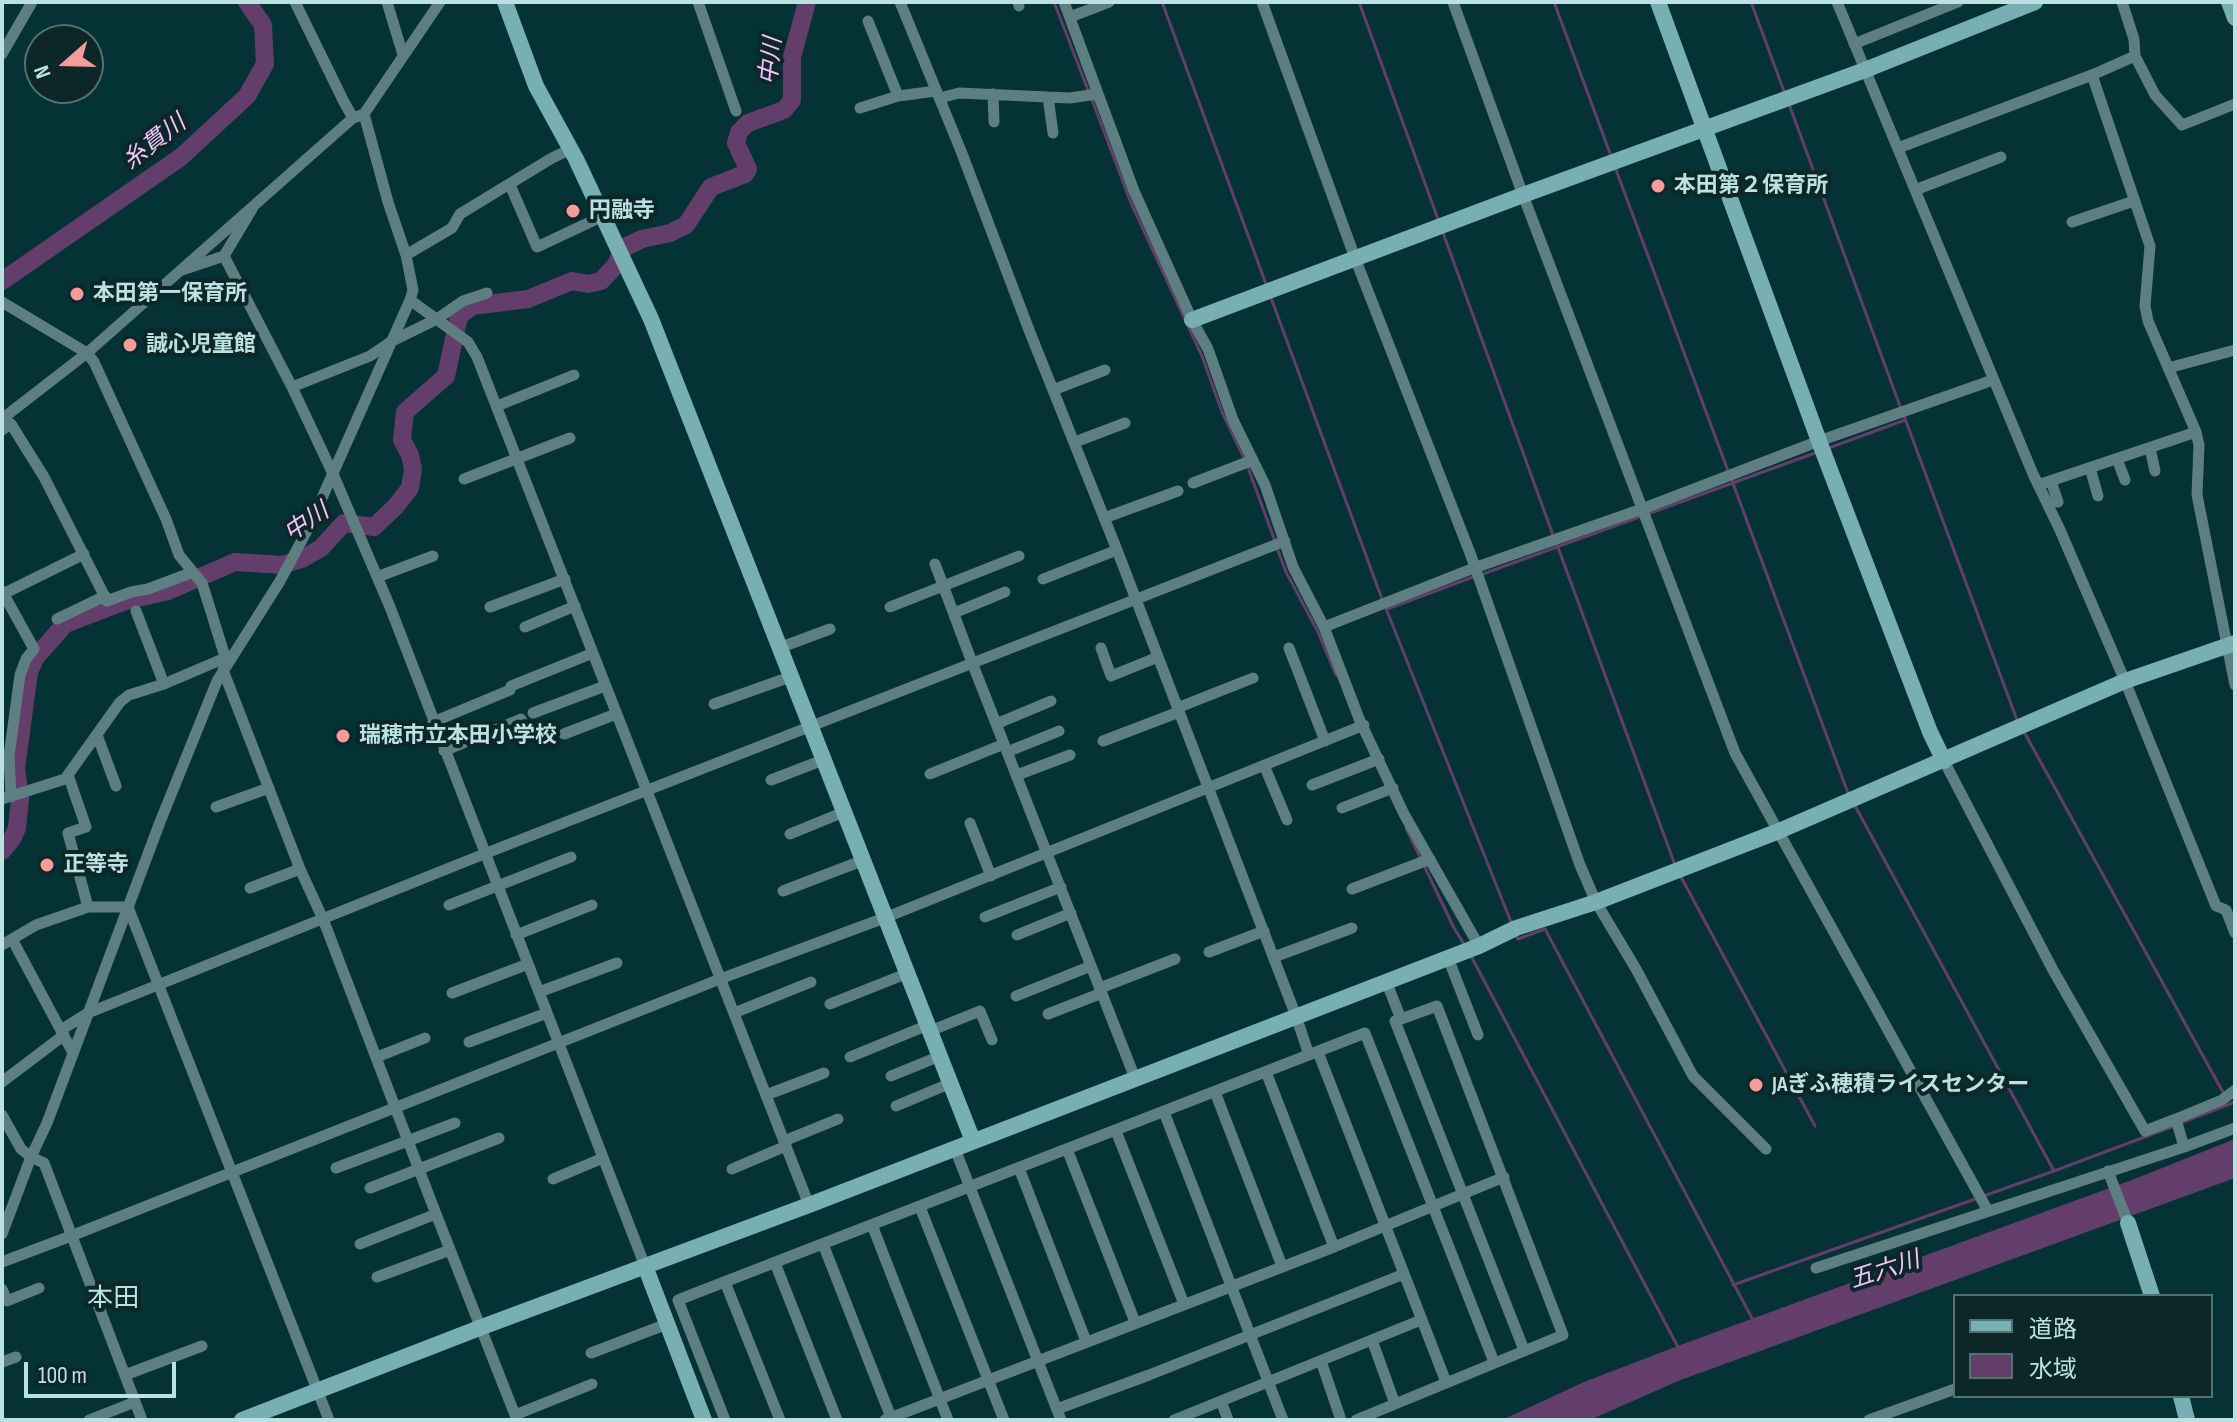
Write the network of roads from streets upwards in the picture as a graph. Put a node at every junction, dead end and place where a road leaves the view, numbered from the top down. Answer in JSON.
{"nodes":[{"id":1,"x":32,"y":2,"type":"edge"},
{"id":2,"x":295,"y":2,"type":"edge"},
{"id":3,"x":387,"y":2,"type":"edge"},
{"id":4,"x":440,"y":2,"type":"edge"},
{"id":5,"x":505,"y":2,"type":"edge"},
{"id":6,"x":698,"y":2,"type":"edge"},
{"id":7,"x":900,"y":2,"type":"edge"},
{"id":8,"x":1064,"y":2,"type":"edge"},
{"id":9,"x":1109,"y":2,"type":"edge"},
{"id":10,"x":1262,"y":2,"type":"edge"},
{"id":11,"x":1453,"y":2,"type":"edge"},
{"id":12,"x":1658,"y":2,"type":"edge"},
{"id":13,"x":1837,"y":2,"type":"edge"},
{"id":14,"x":1958,"y":2,"type":"edge"},
{"id":15,"x":2035,"y":2,"type":"edge"},
{"id":16,"x":2122,"y":2,"type":"edge"},
{"id":17,"x":2229,"y":2,"type":"edge"},
{"id":18,"x":1070,"y":17,"type":"junction"},
{"id":19,"x":2235,"y":18,"type":"edge"},
{"id":20,"x":868,"y":21,"type":"dead end"},
{"id":21,"x":1854,"y":44,"type":"junction"},
{"id":22,"x":2,"y":54,"type":"edge"},
{"id":23,"x":403,"y":55,"type":"junction"},
{"id":24,"x":2135,"y":56,"type":"junction"},
{"id":25,"x":1865,"y":70,"type":"junction"},
{"id":26,"x":2092,"y":75,"type":"junction"},
{"id":27,"x":938,"y":94,"type":"junction"},
{"id":28,"x":993,"y":94,"type":"junction"},
{"id":29,"x":1092,"y":95,"type":"junction"},
{"id":30,"x":898,"y":96,"type":"junction"},
{"id":31,"x":1048,"y":97,"type":"junction"},
{"id":32,"x":2235,"y":104,"type":"edge"},
{"id":33,"x":860,"y":108,"type":"dead end"},
{"id":34,"x":736,"y":111,"type":"dead end"},
{"id":35,"x":359,"y":116,"type":"junction"},
{"id":36,"x":994,"y":122,"type":"dead end"},
{"id":37,"x":1705,"y":129,"type":"junction"},
{"id":38,"x":1053,"y":133,"type":"dead end"},
{"id":39,"x":1898,"y":148,"type":"junction"},
{"id":40,"x":571,"y":149,"type":"junction"},
{"id":41,"x":2001,"y":157,"type":"dead end"},
{"id":42,"x":510,"y":185,"type":"junction"},
{"id":43,"x":1915,"y":190,"type":"junction"},
{"id":44,"x":1523,"y":195,"type":"junction"},
{"id":45,"x":2134,"y":201,"type":"junction"},
{"id":46,"x":254,"y":204,"type":"junction"},
{"id":47,"x":603,"y":216,"type":"junction"},
{"id":48,"x":2072,"y":222,"type":"dead end"},
{"id":49,"x":406,"y":255,"type":"junction"},
{"id":50,"x":224,"y":256,"type":"junction"},
{"id":51,"x":1355,"y":258,"type":"junction"},
{"id":52,"x":182,"y":270,"type":"junction"},
{"id":53,"x":487,"y":293,"type":"dead end"},
{"id":54,"x":410,"y":300,"type":"junction"},
{"id":55,"x":2,"y":302,"type":"edge"},
{"id":56,"x":437,"y":319,"type":"junction"},
{"id":57,"x":1192,"y":320,"type":"junction"},
{"id":58,"x":392,"y":341,"type":"junction"},
{"id":59,"x":2235,"y":350,"type":"edge"},
{"id":60,"x":87,"y":353,"type":"junction"},
{"id":61,"x":2168,"y":368,"type":"junction"},
{"id":62,"x":1105,"y":370,"type":"dead end"},
{"id":63,"x":574,"y":375,"type":"dead end"},
{"id":64,"x":1993,"y":380,"type":"junction"},
{"id":65,"x":292,"y":387,"type":"junction"},
{"id":66,"x":1053,"y":390,"type":"junction"},
{"id":67,"x":497,"y":406,"type":"junction"},
{"id":68,"x":2,"y":419,"type":"edge"},
{"id":69,"x":1125,"y":423,"type":"dead end"},
{"id":70,"x":2,"y":430,"type":"edge"},
{"id":71,"x":2196,"y":432,"type":"junction"},
{"id":72,"x":570,"y":438,"type":"dead end"},
{"id":73,"x":1819,"y":441,"type":"junction"},
{"id":74,"x":1075,"y":442,"type":"junction"},
{"id":75,"x":2150,"y":448,"type":"junction"},
{"id":76,"x":517,"y":458,"type":"junction"},
{"id":77,"x":2117,"y":459,"type":"junction"},
{"id":78,"x":1253,"y":460,"type":"junction"},
{"id":79,"x":2090,"y":468,"type":"junction"},
{"id":80,"x":2155,"y":471,"type":"dead end"},
{"id":81,"x":333,"y":474,"type":"junction"},
{"id":82,"x":464,"y":479,"type":"dead end"},
{"id":83,"x":2125,"y":480,"type":"dead end"},
{"id":84,"x":2051,"y":481,"type":"junction"},
{"id":85,"x":1193,"y":483,"type":"dead end"},
{"id":86,"x":2038,"y":485,"type":"junction"},
{"id":87,"x":1178,"y":491,"type":"dead end"},
{"id":88,"x":2098,"y":496,"type":"dead end"},
{"id":89,"x":2058,"y":502,"type":"dead end"},
{"id":90,"x":1642,"y":509,"type":"junction"},
{"id":91,"x":1104,"y":518,"type":"junction"},
{"id":92,"x":1285,"y":541,"type":"junction"},
{"id":93,"x":1117,"y":550,"type":"junction"},
{"id":94,"x":84,"y":554,"type":"junction"},
{"id":95,"x":433,"y":556,"type":"dead end"},
{"id":96,"x":1019,"y":556,"type":"dead end"},
{"id":97,"x":935,"y":564,"type":"dead end"},
{"id":98,"x":1474,"y":568,"type":"junction"},
{"id":99,"x":193,"y":572,"type":"junction"},
{"id":100,"x":377,"y":577,"type":"junction"},
{"id":101,"x":565,"y":579,"type":"junction"},
{"id":102,"x":1043,"y":579,"type":"dead end"},
{"id":103,"x":944,"y":586,"type":"junction"},
{"id":104,"x":3,"y":592,"type":"edge"},
{"id":105,"x":1005,"y":592,"type":"dead end"},
{"id":106,"x":105,"y":596,"type":"junction"},
{"id":107,"x":1136,"y":600,"type":"junction"},
{"id":108,"x":575,"y":606,"type":"junction"},
{"id":109,"x":490,"y":607,"type":"dead end"},
{"id":110,"x":890,"y":607,"type":"dead end"},
{"id":111,"x":136,"y":611,"type":"dead end"},
{"id":112,"x":954,"y":613,"type":"junction"},
{"id":113,"x":57,"y":619,"type":"dead end"},
{"id":114,"x":525,"y":627,"type":"dead end"},
{"id":115,"x":1324,"y":627,"type":"junction"},
{"id":116,"x":830,"y":629,"type":"dead end"},
{"id":117,"x":2231,"y":645,"type":"edge"},
{"id":118,"x":779,"y":648,"type":"junction"},
{"id":119,"x":1101,"y":648,"type":"dead end"},
{"id":120,"x":1289,"y":648,"type":"dead end"},
{"id":121,"x":593,"y":653,"type":"junction"},
{"id":122,"x":1158,"y":657,"type":"junction"},
{"id":123,"x":225,"y":664,"type":"junction"},
{"id":124,"x":973,"y":665,"type":"junction"},
{"id":125,"x":790,"y":677,"type":"junction"},
{"id":126,"x":1253,"y":678,"type":"dead end"},
{"id":127,"x":2125,"y":681,"type":"junction"},
{"id":128,"x":164,"y":684,"type":"junction"},
{"id":129,"x":2235,"y":685,"type":"edge"},
{"id":130,"x":605,"y":686,"type":"junction"},
{"id":131,"x":1051,"y":701,"type":"dead end"},
{"id":132,"x":714,"y":704,"type":"dead end"},
{"id":133,"x":1178,"y":710,"type":"junction"},
{"id":134,"x":533,"y":713,"type":"dead end"},
{"id":135,"x":616,"y":714,"type":"junction"},
{"id":136,"x":521,"y":719,"type":"dead end"},
{"id":137,"x":433,"y":722,"type":"junction"},
{"id":138,"x":8,"y":724,"type":"edge"},
{"id":139,"x":996,"y":724,"type":"junction"},
{"id":140,"x":1364,"y":725,"type":"junction"},
{"id":141,"x":810,"y":727,"type":"junction"},
{"id":142,"x":1059,"y":731,"type":"dead end"},
{"id":143,"x":564,"y":734,"type":"dead end"},
{"id":144,"x":97,"y":735,"type":"junction"},
{"id":145,"x":1103,"y":741,"type":"dead end"},
{"id":146,"x":1325,"y":741,"type":"junction"},
{"id":147,"x":1006,"y":748,"type":"junction"},
{"id":148,"x":444,"y":751,"type":"junction"},
{"id":149,"x":1070,"y":755,"type":"dead end"},
{"id":150,"x":1379,"y":759,"type":"junction"},
{"id":151,"x":823,"y":760,"type":"junction"},
{"id":152,"x":1944,"y":761,"type":"junction"},
{"id":153,"x":1264,"y":765,"type":"junction"},
{"id":154,"x":930,"y":774,"type":"dead end"},
{"id":155,"x":68,"y":775,"type":"junction"},
{"id":156,"x":1017,"y":775,"type":"junction"},
{"id":157,"x":771,"y":780,"type":"dead end"},
{"id":158,"x":1312,"y":785,"type":"dead end"},
{"id":159,"x":116,"y":786,"type":"dead end"},
{"id":160,"x":269,"y":788,"type":"junction"},
{"id":161,"x":1208,"y":788,"type":"junction"},
{"id":162,"x":1393,"y":788,"type":"junction"},
{"id":163,"x":646,"y":792,"type":"junction"},
{"id":164,"x":6,"y":798,"type":"edge"},
{"id":165,"x":216,"y":807,"type":"dead end"},
{"id":166,"x":1342,"y":808,"type":"dead end"},
{"id":167,"x":844,"y":812,"type":"junction"},
{"id":168,"x":1287,"y":820,"type":"dead end"},
{"id":169,"x":970,"y":823,"type":"dead end"},
{"id":170,"x":1779,"y":831,"type":"junction"},
{"id":171,"x":790,"y":834,"type":"dead end"},
{"id":172,"x":484,"y":854,"type":"junction"},
{"id":173,"x":1048,"y":854,"type":"junction"},
{"id":174,"x":571,"y":857,"type":"dead end"},
{"id":175,"x":1430,"y":859,"type":"junction"},
{"id":176,"x":864,"y":860,"type":"junction"},
{"id":177,"x":300,"y":869,"type":"junction"},
{"id":178,"x":991,"y":876,"type":"junction"},
{"id":179,"x":497,"y":887,"type":"junction"},
{"id":180,"x":1061,"y":887,"type":"junction"},
{"id":181,"x":250,"y":888,"type":"dead end"},
{"id":182,"x":1352,"y":889,"type":"dead end"},
{"id":183,"x":783,"y":891,"type":"dead end"},
{"id":184,"x":1596,"y":902,"type":"junction"},
{"id":185,"x":449,"y":905,"type":"dead end"},
{"id":186,"x":592,"y":905,"type":"dead end"},
{"id":187,"x":88,"y":907,"type":"junction"},
{"id":188,"x":128,"y":907,"type":"junction"},
{"id":189,"x":1071,"y":913,"type":"junction"},
{"id":190,"x":887,"y":917,"type":"junction"},
{"id":191,"x":985,"y":917,"type":"dead end"},
{"id":192,"x":323,"y":919,"type":"junction"},
{"id":193,"x":1352,"y":928,"type":"dead end"},
{"id":194,"x":1264,"y":931,"type":"junction"},
{"id":195,"x":2235,"y":933,"type":"edge"},
{"id":196,"x":516,"y":935,"type":"junction"},
{"id":197,"x":1017,"y":935,"type":"dead end"},
{"id":198,"x":7,"y":942,"type":"edge"},
{"id":199,"x":1479,"y":946,"type":"junction"},
{"id":200,"x":1209,"y":952,"type":"dead end"},
{"id":201,"x":1274,"y":957,"type":"junction"},
{"id":202,"x":1448,"y":958,"type":"junction"},
{"id":203,"x":1175,"y":959,"type":"dead end"},
{"id":204,"x":617,"y":963,"type":"dead end"},
{"id":205,"x":528,"y":964,"type":"junction"},
{"id":206,"x":1091,"y":966,"type":"junction"},
{"id":207,"x":908,"y":973,"type":"junction"},
{"id":208,"x":720,"y":979,"type":"junction"},
{"id":209,"x":1386,"y":981,"type":"junction"},
{"id":210,"x":811,"y":982,"type":"dead end"},
{"id":211,"x":159,"y":986,"type":"junction"},
{"id":212,"x":1101,"y":991,"type":"junction"},
{"id":213,"x":539,"y":992,"type":"junction"},
{"id":214,"x":452,"y":993,"type":"dead end"},
{"id":215,"x":1016,"y":996,"type":"dead end"},
{"id":216,"x":830,"y":1004,"type":"dead end"},
{"id":217,"x":88,"y":1013,"type":"junction"},
{"id":218,"x":547,"y":1013,"type":"junction"},
{"id":219,"x":734,"y":1013,"type":"junction"},
{"id":220,"x":1048,"y":1014,"type":"dead end"},
{"id":221,"x":1296,"y":1016,"type":"junction"},
{"id":222,"x":1401,"y":1019,"type":"junction"},
{"id":223,"x":929,"y":1028,"type":"junction"},
{"id":224,"x":63,"y":1033,"type":"junction"},
{"id":225,"x":1478,"y":1035,"type":"dead end"},
{"id":226,"x":425,"y":1038,"type":"dead end"},
{"id":227,"x":992,"y":1040,"type":"dead end"},
{"id":228,"x":469,"y":1042,"type":"dead end"},
{"id":229,"x":559,"y":1043,"type":"junction"},
{"id":230,"x":73,"y":1053,"type":"junction"},
{"id":231,"x":1314,"y":1053,"type":"junction"},
{"id":232,"x":940,"y":1056,"type":"junction"},
{"id":233,"x":377,"y":1057,"type":"junction"},
{"id":234,"x":850,"y":1057,"type":"dead end"},
{"id":235,"x":1266,"y":1072,"type":"junction"},
{"id":236,"x":824,"y":1073,"type":"dead end"},
{"id":237,"x":891,"y":1076,"type":"dead end"},
{"id":238,"x":1135,"y":1078,"type":"junction"},
{"id":239,"x":2,"y":1082,"type":"edge"},
{"id":240,"x":951,"y":1083,"type":"junction"},
{"id":241,"x":1215,"y":1092,"type":"junction"},
{"id":242,"x":766,"y":1095,"type":"junction"},
{"id":243,"x":2229,"y":1095,"type":"edge"},
{"id":244,"x":896,"y":1106,"type":"dead end"},
{"id":245,"x":396,"y":1107,"type":"junction"},
{"id":246,"x":1164,"y":1112,"type":"junction"},
{"id":247,"x":2,"y":1115,"type":"edge"},
{"id":248,"x":838,"y":1119,"type":"dead end"},
{"id":249,"x":2176,"y":1119,"type":"junction"},
{"id":250,"x":455,"y":1123,"type":"dead end"},
{"id":251,"x":2235,"y":1128,"type":"edge"},
{"id":252,"x":1116,"y":1131,"type":"junction"},
{"id":253,"x":499,"y":1138,"type":"dead end"},
{"id":254,"x":408,"y":1140,"type":"junction"},
{"id":255,"x":973,"y":1141,"type":"junction"},
{"id":256,"x":785,"y":1143,"type":"junction"},
{"id":257,"x":2184,"y":1147,"type":"junction"},
{"id":258,"x":955,"y":1149,"type":"junction"},
{"id":259,"x":1067,"y":1149,"type":"junction"},
{"id":260,"x":1766,"y":1149,"type":"dead end"},
{"id":261,"x":31,"y":1157,"type":"junction"},
{"id":262,"x":603,"y":1158,"type":"junction"},
{"id":263,"x":336,"y":1168,"type":"dead end"},
{"id":264,"x":419,"y":1168,"type":"junction"},
{"id":265,"x":1019,"y":1168,"type":"junction"},
{"id":266,"x":732,"y":1169,"type":"dead end"},
{"id":267,"x":233,"y":1172,"type":"junction"},
{"id":268,"x":2109,"y":1175,"type":"junction"},
{"id":269,"x":1504,"y":1177,"type":"junction"},
{"id":270,"x":553,"y":1179,"type":"dead end"},
{"id":271,"x":370,"y":1188,"type":"dead end"},
{"id":272,"x":969,"y":1188,"type":"junction"},
{"id":273,"x":1462,"y":1194,"type":"junction"},
{"id":274,"x":809,"y":1205,"type":"junction"},
{"id":275,"x":1433,"y":1206,"type":"junction"},
{"id":276,"x":920,"y":1207,"type":"junction"},
{"id":277,"x":1988,"y":1211,"type":"junction"},
{"id":278,"x":436,"y":1214,"type":"junction"},
{"id":279,"x":2128,"y":1223,"type":"joint"},
{"id":280,"x":872,"y":1225,"type":"junction"},
{"id":281,"x":1385,"y":1225,"type":"junction"},
{"id":282,"x":2,"y":1234,"type":"edge"},
{"id":283,"x":71,"y":1236,"type":"junction"},
{"id":284,"x":360,"y":1244,"type":"dead end"},
{"id":285,"x":823,"y":1244,"type":"junction"},
{"id":286,"x":1334,"y":1247,"type":"junction"},
{"id":287,"x":450,"y":1250,"type":"junction"},
{"id":288,"x":2,"y":1262,"type":"edge"},
{"id":289,"x":775,"y":1263,"type":"junction"},
{"id":290,"x":645,"y":1266,"type":"junction"},
{"id":291,"x":1282,"y":1266,"type":"junction"},
{"id":292,"x":1816,"y":1268,"type":"dead end"},
{"id":293,"x":1404,"y":1274,"type":"junction"},
{"id":294,"x":377,"y":1277,"type":"dead end"},
{"id":295,"x":725,"y":1282,"type":"junction"},
{"id":296,"x":1232,"y":1286,"type":"junction"},
{"id":297,"x":39,"y":1288,"type":"dead end"},
{"id":298,"x":2,"y":1289,"type":"edge"},
{"id":299,"x":2151,"y":1294,"type":"edge"},
{"id":300,"x":1184,"y":1304,"type":"junction"},
{"id":301,"x":1421,"y":1320,"type":"junction"},
{"id":302,"x":1135,"y":1322,"type":"junction"},
{"id":303,"x":667,"y":1324,"type":"junction"},
{"id":304,"x":482,"y":1327,"type":"junction"},
{"id":305,"x":1250,"y":1335,"type":"junction"},
{"id":306,"x":1372,"y":1340,"type":"junction"},
{"id":307,"x":1086,"y":1341,"type":"junction"},
{"id":308,"x":202,"y":1346,"type":"dead end"},
{"id":309,"x":1524,"y":1350,"type":"junction"},
{"id":310,"x":591,"y":1353,"type":"dead end"},
{"id":311,"x":16,"y":1357,"type":"dead end"},
{"id":312,"x":1036,"y":1360,"type":"junction"},
{"id":313,"x":1321,"y":1361,"type":"junction"},
{"id":314,"x":2,"y":1362,"type":"edge"},
{"id":315,"x":1494,"y":1362,"type":"junction"},
{"id":316,"x":125,"y":1375,"type":"junction"},
{"id":317,"x":988,"y":1380,"type":"junction"},
{"id":318,"x":1268,"y":1382,"type":"junction"},
{"id":319,"x":1446,"y":1382,"type":"junction"},
{"id":320,"x":592,"y":1384,"type":"dead end"},
{"id":321,"x":1953,"y":1390,"type":"edge"},
{"id":322,"x":317,"y":1391,"type":"junction"},
{"id":323,"x":2182,"y":1398,"type":"edge"},
{"id":324,"x":940,"y":1399,"type":"junction"},
{"id":325,"x":1221,"y":1401,"type":"junction"},
{"id":326,"x":135,"y":1402,"type":"junction"},
{"id":327,"x":1395,"y":1404,"type":"junction"},
{"id":328,"x":1059,"y":1414,"type":"edge"},
{"id":329,"x":516,"y":1417,"type":"edge"},
{"id":330,"x":890,"y":1419,"type":"edge"},
{"id":331,"x":89,"y":1420,"type":"edge"},
{"id":332,"x":142,"y":1420,"type":"edge"},
{"id":333,"x":242,"y":1420,"type":"edge"},
{"id":334,"x":329,"y":1420,"type":"edge"},
{"id":335,"x":704,"y":1420,"type":"edge"},
{"id":336,"x":725,"y":1420,"type":"edge"},
{"id":337,"x":780,"y":1420,"type":"edge"},
{"id":338,"x":837,"y":1420,"type":"edge"},
{"id":339,"x":948,"y":1420,"type":"edge"},
{"id":340,"x":1004,"y":1420,"type":"edge"},
{"id":341,"x":1174,"y":1420,"type":"edge"},
{"id":342,"x":1228,"y":1420,"type":"edge"},
{"id":343,"x":1283,"y":1420,"type":"edge"},
{"id":344,"x":1341,"y":1420,"type":"edge"},
{"id":345,"x":1356,"y":1420,"type":"edge"},
{"id":346,"x":1869,"y":1420,"type":"edge"},
{"id":347,"x":2187,"y":1420,"type":"edge"}],
"edges":[{"from":1,"to":22,"type":"street"},
{"from":2,"to":35,"type":"street"},
{"from":3,"to":23,"type":"street"},
{"from":4,"to":23,"type":"street"},
{"from":5,"to":40,"type":"street"},
{"from":6,"to":34,"type":"street"},
{"from":7,"to":27,"type":"street"},
{"from":8,"to":18,"type":"street"},
{"from":9,"to":18,"type":"street"},
{"from":10,"to":51,"type":"street"},
{"from":11,"to":44,"type":"street"},
{"from":12,"to":37,"type":"street"},
{"from":13,"to":21,"type":"street"},
{"from":14,"to":21,"type":"street"},
{"from":15,"to":25,"type":"street"},
{"from":16,"to":24,"type":"street"},
{"from":17,"to":19,"type":"street"},
{"from":18,"to":29,"type":"street"},
{"from":20,"to":30,"type":"street"},
{"from":21,"to":25,"type":"street"},
{"from":23,"to":35,"type":"street"},
{"from":24,"to":26,"type":"street"},
{"from":24,"to":32,"type":"street"},
{"from":25,"to":37,"type":"street"},
{"from":25,"to":39,"type":"street"},
{"from":26,"to":39,"type":"street"},
{"from":26,"to":45,"type":"street"},
{"from":27,"to":28,"type":"street"},
{"from":27,"to":30,"type":"street"},
{"from":27,"to":66,"type":"street"},
{"from":28,"to":31,"type":"street"},
{"from":28,"to":36,"type":"street"},
{"from":29,"to":31,"type":"street"},
{"from":29,"to":57,"type":"street"},
{"from":30,"to":33,"type":"street"},
{"from":31,"to":38,"type":"street"},
{"from":35,"to":46,"type":"street"},
{"from":35,"to":49,"type":"street"},
{"from":37,"to":44,"type":"street"},
{"from":37,"to":73,"type":"street"},
{"from":39,"to":43,"type":"street"},
{"from":40,"to":42,"type":"street"},
{"from":40,"to":47,"type":"street"},
{"from":41,"to":43,"type":"street"},
{"from":42,"to":47,"type":"street"},
{"from":42,"to":49,"type":"street"},
{"from":43,"to":64,"type":"street"},
{"from":44,"to":51,"type":"street"},
{"from":44,"to":90,"type":"street"},
{"from":45,"to":48,"type":"street"},
{"from":45,"to":61,"type":"street"},
{"from":46,"to":50,"type":"street"},
{"from":46,"to":52,"type":"street"},
{"from":47,"to":118,"type":"street"},
{"from":49,"to":54,"type":"street"},
{"from":50,"to":52,"type":"street"},
{"from":50,"to":65,"type":"street"},
{"from":51,"to":57,"type":"street"},
{"from":51,"to":98,"type":"street"},
{"from":52,"to":60,"type":"street"},
{"from":53,"to":56,"type":"street"},
{"from":54,"to":56,"type":"street"},
{"from":54,"to":58,"type":"street"},
{"from":55,"to":60,"type":"street"},
{"from":56,"to":58,"type":"street"},
{"from":56,"to":67,"type":"street"},
{"from":57,"to":78,"type":"street"},
{"from":58,"to":65,"type":"street"},
{"from":58,"to":81,"type":"street"},
{"from":59,"to":61,"type":"street"},
{"from":60,"to":68,"type":"street"},
{"from":60,"to":99,"type":"street"},
{"from":61,"to":71,"type":"street"},
{"from":62,"to":66,"type":"street"},
{"from":63,"to":67,"type":"street"},
{"from":64,"to":73,"type":"street"},
{"from":64,"to":86,"type":"street"},
{"from":65,"to":81,"type":"street"},
{"from":66,"to":74,"type":"street"},
{"from":67,"to":76,"type":"street"},
{"from":69,"to":74,"type":"street"},
{"from":70,"to":94,"type":"street"},
{"from":71,"to":75,"type":"street"},
{"from":71,"to":117,"type":"street"},
{"from":72,"to":76,"type":"street"},
{"from":73,"to":90,"type":"street"},
{"from":73,"to":152,"type":"street"},
{"from":74,"to":91,"type":"street"},
{"from":75,"to":77,"type":"street"},
{"from":75,"to":80,"type":"street"},
{"from":76,"to":82,"type":"street"},
{"from":76,"to":101,"type":"street"},
{"from":77,"to":79,"type":"street"},
{"from":77,"to":83,"type":"street"},
{"from":78,"to":85,"type":"street"},
{"from":78,"to":92,"type":"street"},
{"from":79,"to":84,"type":"street"},
{"from":79,"to":88,"type":"street"},
{"from":81,"to":100,"type":"street"},
{"from":81,"to":123,"type":"street"},
{"from":84,"to":86,"type":"street"},
{"from":84,"to":89,"type":"street"},
{"from":86,"to":127,"type":"street"},
{"from":87,"to":91,"type":"street"},
{"from":90,"to":98,"type":"street"},
{"from":90,"to":170,"type":"street"},
{"from":91,"to":93,"type":"street"},
{"from":92,"to":107,"type":"street"},
{"from":92,"to":115,"type":"street"},
{"from":93,"to":102,"type":"street"},
{"from":93,"to":107,"type":"street"},
{"from":94,"to":104,"type":"street"},
{"from":94,"to":106,"type":"street"},
{"from":95,"to":100,"type":"street"},
{"from":96,"to":103,"type":"street"},
{"from":97,"to":103,"type":"street"},
{"from":98,"to":115,"type":"street"},
{"from":98,"to":184,"type":"street"},
{"from":99,"to":106,"type":"street"},
{"from":99,"to":123,"type":"street"},
{"from":100,"to":137,"type":"street"},
{"from":101,"to":108,"type":"street"},
{"from":101,"to":109,"type":"street"},
{"from":103,"to":110,"type":"street"},
{"from":103,"to":112,"type":"street"},
{"from":104,"to":138,"type":"street"},
{"from":105,"to":112,"type":"street"},
{"from":106,"to":113,"type":"street"},
{"from":107,"to":122,"type":"street"},
{"from":107,"to":124,"type":"street"},
{"from":108,"to":114,"type":"street"},
{"from":108,"to":121,"type":"street"},
{"from":111,"to":128,"type":"street"},
{"from":112,"to":124,"type":"street"},
{"from":115,"to":140,"type":"street"},
{"from":116,"to":118,"type":"street"},
{"from":117,"to":127,"type":"street"},
{"from":117,"to":129,"type":"street"},
{"from":118,"to":125,"type":"street"},
{"from":119,"to":122,"type":"street"},
{"from":120,"to":146,"type":"street"},
{"from":121,"to":130,"type":"street"},
{"from":121,"to":137,"type":"street"},
{"from":122,"to":133,"type":"street"},
{"from":123,"to":128,"type":"street"},
{"from":123,"to":160,"type":"street"},
{"from":123,"to":188,"type":"street"},
{"from":124,"to":139,"type":"street"},
{"from":124,"to":141,"type":"street"},
{"from":125,"to":132,"type":"street"},
{"from":125,"to":141,"type":"street"},
{"from":126,"to":133,"type":"street"},
{"from":127,"to":152,"type":"street"},
{"from":127,"to":195,"type":"street"},
{"from":128,"to":144,"type":"street"},
{"from":130,"to":134,"type":"street"},
{"from":130,"to":135,"type":"street"},
{"from":131,"to":139,"type":"street"},
{"from":133,"to":145,"type":"street"},
{"from":133,"to":161,"type":"street"},
{"from":135,"to":143,"type":"street"},
{"from":135,"to":163,"type":"street"},
{"from":136,"to":148,"type":"street"},
{"from":137,"to":148,"type":"street"},
{"from":138,"to":164,"type":"street"},
{"from":139,"to":147,"type":"street"},
{"from":140,"to":146,"type":"street"},
{"from":140,"to":150,"type":"street"},
{"from":141,"to":151,"type":"street"},
{"from":141,"to":163,"type":"street"},
{"from":142,"to":147,"type":"street"},
{"from":144,"to":155,"type":"street"},
{"from":144,"to":159,"type":"street"},
{"from":146,"to":153,"type":"street"},
{"from":147,"to":154,"type":"street"},
{"from":147,"to":156,"type":"street"},
{"from":148,"to":172,"type":"street"},
{"from":149,"to":156,"type":"street"},
{"from":150,"to":158,"type":"street"},
{"from":150,"to":162,"type":"street"},
{"from":151,"to":157,"type":"street"},
{"from":151,"to":167,"type":"street"},
{"from":152,"to":170,"type":"street"},
{"from":152,"to":249,"type":"street"},
{"from":153,"to":161,"type":"street"},
{"from":153,"to":168,"type":"street"},
{"from":155,"to":164,"type":"street"},
{"from":155,"to":187,"type":"street"},
{"from":156,"to":173,"type":"street"},
{"from":160,"to":165,"type":"street"},
{"from":160,"to":177,"type":"street"},
{"from":161,"to":173,"type":"street"},
{"from":161,"to":194,"type":"street"},
{"from":162,"to":166,"type":"street"},
{"from":162,"to":175,"type":"street"},
{"from":163,"to":172,"type":"street"},
{"from":163,"to":208,"type":"street"},
{"from":167,"to":171,"type":"street"},
{"from":167,"to":176,"type":"street"},
{"from":169,"to":178,"type":"street"},
{"from":170,"to":184,"type":"street"},
{"from":170,"to":277,"type":"street"},
{"from":172,"to":179,"type":"street"},
{"from":172,"to":192,"type":"street"},
{"from":173,"to":178,"type":"street"},
{"from":173,"to":180,"type":"street"},
{"from":174,"to":179,"type":"street"},
{"from":175,"to":182,"type":"street"},
{"from":175,"to":199,"type":"street"},
{"from":176,"to":183,"type":"street"},
{"from":176,"to":190,"type":"street"},
{"from":177,"to":181,"type":"street"},
{"from":177,"to":192,"type":"street"},
{"from":178,"to":190,"type":"street"},
{"from":179,"to":185,"type":"street"},
{"from":179,"to":196,"type":"street"},
{"from":180,"to":189,"type":"street"},
{"from":180,"to":191,"type":"street"},
{"from":184,"to":199,"type":"street"},
{"from":184,"to":260,"type":"street"},
{"from":186,"to":196,"type":"street"},
{"from":187,"to":188,"type":"street"},
{"from":187,"to":198,"type":"street"},
{"from":188,"to":211,"type":"street"},
{"from":188,"to":217,"type":"street"},
{"from":189,"to":197,"type":"street"},
{"from":189,"to":206,"type":"street"},
{"from":190,"to":207,"type":"street"},
{"from":190,"to":208,"type":"street"},
{"from":192,"to":211,"type":"street"},
{"from":192,"to":233,"type":"street"},
{"from":193,"to":201,"type":"street"},
{"from":194,"to":200,"type":"street"},
{"from":194,"to":201,"type":"street"},
{"from":196,"to":205,"type":"street"},
{"from":198,"to":224,"type":"street"},
{"from":199,"to":202,"type":"street"},
{"from":201,"to":221,"type":"street"},
{"from":202,"to":209,"type":"street"},
{"from":202,"to":225,"type":"street"},
{"from":203,"to":212,"type":"street"},
{"from":204,"to":213,"type":"street"},
{"from":205,"to":213,"type":"street"},
{"from":205,"to":214,"type":"street"},
{"from":206,"to":212,"type":"street"},
{"from":206,"to":215,"type":"street"},
{"from":207,"to":216,"type":"street"},
{"from":207,"to":223,"type":"street"},
{"from":208,"to":219,"type":"street"},
{"from":208,"to":229,"type":"street"},
{"from":209,"to":221,"type":"street"},
{"from":209,"to":222,"type":"street"},
{"from":210,"to":219,"type":"street"},
{"from":211,"to":217,"type":"street"},
{"from":211,"to":267,"type":"street"},
{"from":212,"to":220,"type":"street"},
{"from":212,"to":238,"type":"street"},
{"from":213,"to":218,"type":"street"},
{"from":217,"to":224,"type":"street"},
{"from":217,"to":230,"type":"street"},
{"from":218,"to":228,"type":"street"},
{"from":218,"to":229,"type":"street"},
{"from":219,"to":242,"type":"street"},
{"from":221,"to":231,"type":"street"},
{"from":221,"to":238,"type":"street"},
{"from":222,"to":269,"type":"street"},
{"from":222,"to":273,"type":"street"},
{"from":223,"to":227,"type":"street"},
{"from":223,"to":232,"type":"street"},
{"from":223,"to":234,"type":"street"},
{"from":224,"to":230,"type":"street"},
{"from":224,"to":239,"type":"street"},
{"from":226,"to":233,"type":"street"},
{"from":229,"to":245,"type":"street"},
{"from":229,"to":262,"type":"street"},
{"from":230,"to":261,"type":"street"},
{"from":231,"to":235,"type":"street"},
{"from":231,"to":275,"type":"street"},
{"from":231,"to":281,"type":"street"},
{"from":232,"to":237,"type":"street"},
{"from":232,"to":240,"type":"street"},
{"from":233,"to":245,"type":"street"},
{"from":235,"to":241,"type":"street"},
{"from":235,"to":286,"type":"street"},
{"from":236,"to":242,"type":"street"},
{"from":238,"to":255,"type":"street"},
{"from":240,"to":244,"type":"street"},
{"from":240,"to":255,"type":"street"},
{"from":241,"to":246,"type":"street"},
{"from":241,"to":291,"type":"street"},
{"from":242,"to":256,"type":"street"},
{"from":243,"to":249,"type":"street"},
{"from":245,"to":254,"type":"street"},
{"from":245,"to":267,"type":"street"},
{"from":246,"to":252,"type":"street"},
{"from":246,"to":296,"type":"street"},
{"from":247,"to":261,"type":"street"},
{"from":248,"to":256,"type":"street"},
{"from":249,"to":257,"type":"street"},
{"from":250,"to":254,"type":"street"},
{"from":251,"to":257,"type":"street"},
{"from":252,"to":259,"type":"street"},
{"from":252,"to":300,"type":"street"},
{"from":253,"to":264,"type":"street"},
{"from":254,"to":263,"type":"street"},
{"from":254,"to":264,"type":"street"},
{"from":255,"to":258,"type":"street"},
{"from":256,"to":266,"type":"street"},
{"from":256,"to":274,"type":"street"},
{"from":257,"to":268,"type":"street"},
{"from":258,"to":272,"type":"street"},
{"from":258,"to":274,"type":"street"},
{"from":259,"to":265,"type":"street"},
{"from":259,"to":302,"type":"street"},
{"from":261,"to":282,"type":"street"},
{"from":261,"to":283,"type":"street"},
{"from":262,"to":270,"type":"street"},
{"from":262,"to":290,"type":"street"},
{"from":264,"to":271,"type":"street"},
{"from":264,"to":278,"type":"street"},
{"from":265,"to":272,"type":"street"},
{"from":265,"to":307,"type":"street"},
{"from":267,"to":283,"type":"street"},
{"from":267,"to":322,"type":"street"},
{"from":268,"to":277,"type":"street"},
{"from":268,"to":279,"type":"street"},
{"from":269,"to":273,"type":"street"},
{"from":269,"to":309,"type":"street"},
{"from":272,"to":276,"type":"street"},
{"from":272,"to":312,"type":"street"},
{"from":273,"to":275,"type":"street"},
{"from":273,"to":309,"type":"street"},
{"from":274,"to":290,"type":"street"},
{"from":275,"to":281,"type":"street"},
{"from":275,"to":315,"type":"street"},
{"from":276,"to":280,"type":"street"},
{"from":276,"to":317,"type":"street"},
{"from":277,"to":292,"type":"street"},
{"from":278,"to":284,"type":"street"},
{"from":278,"to":287,"type":"street"},
{"from":279,"to":299,"type":"street"},
{"from":280,"to":285,"type":"street"},
{"from":280,"to":324,"type":"street"},
{"from":281,"to":286,"type":"street"},
{"from":281,"to":293,"type":"street"},
{"from":283,"to":288,"type":"street"},
{"from":283,"to":316,"type":"street"},
{"from":285,"to":289,"type":"street"},
{"from":285,"to":330,"type":"street"},
{"from":286,"to":291,"type":"street"},
{"from":287,"to":294,"type":"street"},
{"from":287,"to":304,"type":"street"},
{"from":289,"to":295,"type":"street"},
{"from":289,"to":338,"type":"street"},
{"from":290,"to":303,"type":"street"},
{"from":290,"to":304,"type":"street"},
{"from":291,"to":296,"type":"street"},
{"from":293,"to":301,"type":"street"},
{"from":293,"to":305,"type":"street"},
{"from":295,"to":336,"type":"street"},
{"from":295,"to":337,"type":"street"},
{"from":296,"to":300,"type":"street"},
{"from":296,"to":305,"type":"street"},
{"from":297,"to":298,"type":"street"},
{"from":300,"to":302,"type":"street"},
{"from":301,"to":306,"type":"street"},
{"from":301,"to":319,"type":"street"},
{"from":302,"to":307,"type":"street"},
{"from":303,"to":310,"type":"street"},
{"from":303,"to":335,"type":"street"},
{"from":304,"to":322,"type":"street"},
{"from":304,"to":329,"type":"street"},
{"from":305,"to":318,"type":"street"},
{"from":305,"to":328,"type":"street"},
{"from":306,"to":313,"type":"street"},
{"from":306,"to":327,"type":"street"},
{"from":307,"to":312,"type":"street"},
{"from":308,"to":316,"type":"street"},
{"from":309,"to":315,"type":"street"},
{"from":311,"to":314,"type":"street"},
{"from":312,"to":317,"type":"street"},
{"from":312,"to":328,"type":"street"},
{"from":313,"to":318,"type":"street"},
{"from":313,"to":344,"type":"street"},
{"from":315,"to":319,"type":"street"},
{"from":316,"to":326,"type":"street"},
{"from":317,"to":324,"type":"street"},
{"from":317,"to":340,"type":"street"},
{"from":318,"to":325,"type":"street"},
{"from":318,"to":343,"type":"street"},
{"from":319,"to":327,"type":"street"},
{"from":320,"to":329,"type":"street"},
{"from":321,"to":346,"type":"street"},
{"from":322,"to":333,"type":"street"},
{"from":322,"to":334,"type":"street"},
{"from":323,"to":347,"type":"street"},
{"from":324,"to":330,"type":"street"},
{"from":324,"to":339,"type":"street"},
{"from":325,"to":341,"type":"street"},
{"from":325,"to":342,"type":"street"},
{"from":326,"to":331,"type":"street"},
{"from":326,"to":332,"type":"street"},
{"from":327,"to":345,"type":"street"}]}
